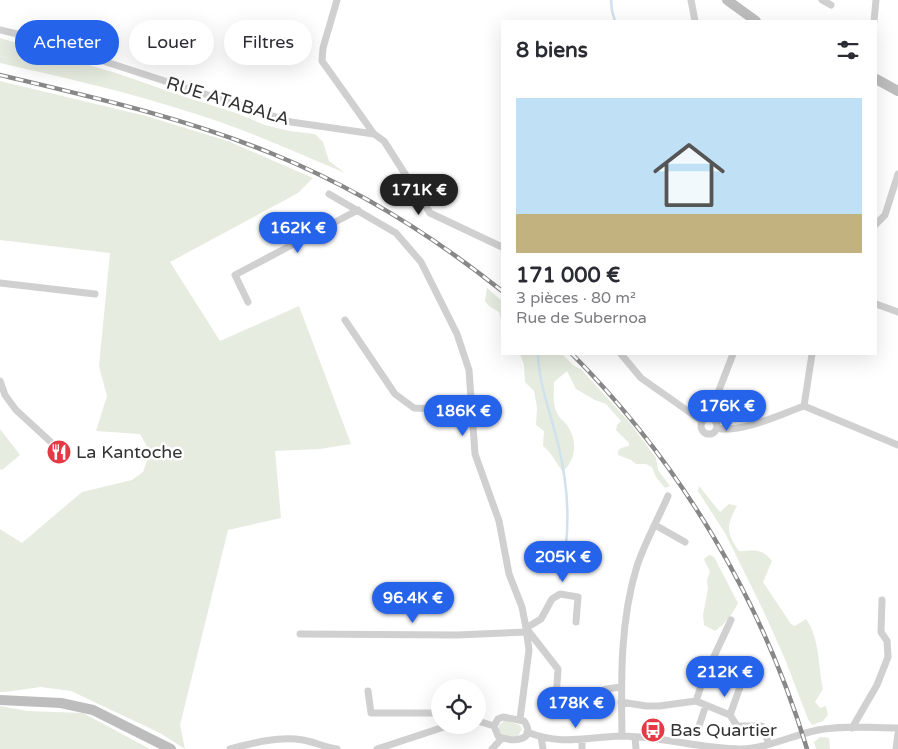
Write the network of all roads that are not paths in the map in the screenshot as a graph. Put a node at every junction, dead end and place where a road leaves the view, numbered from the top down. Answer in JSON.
{"nodes":[{"id":1,"x":337,"y":0,"type":"edge"},
{"id":2,"x":691,"y":0,"type":"edge"},
{"id":3,"x":727,"y":0,"type":"edge"},
{"id":4,"x":822,"y":0,"type":"edge"},
{"id":5,"x":876,"y":0,"type":"edge"},
{"id":6,"x":831,"y":5,"type":"dead end"},
{"id":7,"x":696,"y":20,"type":"edge"},
{"id":8,"x":755,"y":20,"type":"edge"},
{"id":9,"x":874,"y":20,"type":"edge"},
{"id":10,"x":0,"y":30,"type":"edge"},
{"id":11,"x":877,"y":80,"type":"edge"},
{"id":12,"x":898,"y":91,"type":"edge"},
{"id":13,"x":374,"y":134,"type":"junction"},
{"id":14,"x":898,"y":174,"type":"edge"},
{"id":15,"x":329,"y":194,"type":"dead end"},
{"id":16,"x":358,"y":210,"type":"junction"},
{"id":17,"x":877,"y":223,"type":"edge"},
{"id":18,"x":501,"y":246,"type":"edge"},
{"id":19,"x":0,"y":283,"type":"edge"},
{"id":20,"x":95,"y":294,"type":"dead end"},
{"id":21,"x":248,"y":302,"type":"dead end"},
{"id":22,"x":877,"y":304,"type":"edge"},
{"id":23,"x":898,"y":312,"type":"edge"},
{"id":24,"x":345,"y":320,"type":"dead end"},
{"id":25,"x":621,"y":355,"type":"edge"},
{"id":26,"x":733,"y":355,"type":"edge"},
{"id":27,"x":812,"y":355,"type":"edge"},
{"id":28,"x":0,"y":381,"type":"edge"},
{"id":29,"x":804,"y":406,"type":"junction"},
{"id":30,"x":471,"y":410,"type":"junction"},
{"id":31,"x":710,"y":417,"type":"junction"},
{"id":32,"x":702,"y":421,"type":"junction"},
{"id":33,"x":717,"y":428,"type":"junction"},
{"id":34,"x":53,"y":444,"type":"dead end"},
{"id":35,"x":898,"y":446,"type":"edge"},
{"id":36,"x":668,"y":496,"type":"dead end"},
{"id":37,"x":655,"y":525,"type":"junction"},
{"id":38,"x":685,"y":542,"type":"dead end"},
{"id":39,"x":882,"y":600,"type":"dead end"},
{"id":40,"x":731,"y":620,"type":"dead end"},
{"id":41,"x":576,"y":622,"type":"dead end"},
{"id":42,"x":526,"y":630,"type":"junction"},
{"id":43,"x":300,"y":634,"type":"dead end"},
{"id":44,"x":621,"y":687,"type":"junction"},
{"id":45,"x":740,"y":687,"type":"dead end"},
{"id":46,"x":368,"y":691,"type":"dead end"},
{"id":47,"x":556,"y":698,"type":"dead end"},
{"id":48,"x":0,"y":700,"type":"edge"},
{"id":49,"x":696,"y":701,"type":"junction"},
{"id":50,"x":579,"y":702,"type":"dead end"},
{"id":51,"x":621,"y":702,"type":"junction"},
{"id":52,"x":706,"y":705,"type":"junction"},
{"id":53,"x":431,"y":713,"type":"edge"},
{"id":54,"x":730,"y":715,"type":"junction"},
{"id":55,"x":520,"y":719,"type":"junction"},
{"id":56,"x":486,"y":724,"type":"edge"},
{"id":57,"x":494,"y":726,"type":"junction"},
{"id":58,"x":852,"y":728,"type":"junction"},
{"id":59,"x":898,"y":728,"type":"edge"},
{"id":60,"x":431,"y":731,"type":"edge"},
{"id":61,"x":527,"y":732,"type":"junction"},
{"id":62,"x":898,"y":734,"type":"edge"},
{"id":63,"x":622,"y":736,"type":"junction"},
{"id":64,"x":696,"y":736,"type":"dead end"},
{"id":65,"x":541,"y":737,"type":"junction"},
{"id":66,"x":636,"y":737,"type":"junction"},
{"id":67,"x":502,"y":738,"type":"junction"},
{"id":68,"x":582,"y":740,"type":"junction"},
{"id":69,"x":769,"y":744,"type":"junction"},
{"id":70,"x":246,"y":747,"type":"edge"},
{"id":71,"x":693,"y":747,"type":"edge"},
{"id":72,"x":171,"y":749,"type":"edge"},
{"id":73,"x":230,"y":749,"type":"edge"},
{"id":74,"x":337,"y":749,"type":"edge"},
{"id":75,"x":377,"y":749,"type":"edge"},
{"id":76,"x":492,"y":749,"type":"edge"},
{"id":77,"x":543,"y":749,"type":"edge"},
{"id":78,"x":582,"y":749,"type":"edge"},
{"id":79,"x":636,"y":749,"type":"edge"},
{"id":80,"x":724,"y":749,"type":"edge"},
{"id":81,"x":896,"y":749,"type":"edge"}],
"edges":[{"from":1,"to":13,"type":"street"},
{"from":2,"to":7,"type":"street"},
{"from":3,"to":8,"type":"main road"},
{"from":4,"to":6,"type":"street"},
{"from":5,"to":9,"type":"street"},
{"from":10,"to":13,"type":"street","name":"RUE ATABALA"},
{"from":11,"to":12,"type":"main road"},
{"from":13,"to":18,"type":"street"},
{"from":14,"to":17,"type":"street"},
{"from":15,"to":16,"type":"street"},
{"from":16,"to":21,"type":"street"},
{"from":16,"to":30,"type":"street"},
{"from":19,"to":20,"type":"street"},
{"from":22,"to":23,"type":"street"},
{"from":24,"to":30,"type":"street"},
{"from":25,"to":32,"type":"street"},
{"from":26,"to":31,"type":"street"},
{"from":27,"to":29,"type":"street"},
{"from":28,"to":34,"type":"street"},
{"from":29,"to":33,"type":"street"},
{"from":29,"to":35,"type":"street"},
{"from":30,"to":42,"type":"street"},
{"from":31,"to":32,"type":"street"},
{"from":31,"to":33,"type":"street"},
{"from":32,"to":33,"type":"street"},
{"from":36,"to":37,"type":"street"},
{"from":37,"to":38,"type":"street"},
{"from":37,"to":44,"type":"street"},
{"from":39,"to":58,"type":"street"},
{"from":40,"to":49,"type":"street"},
{"from":41,"to":42,"type":"street"},
{"from":42,"to":43,"type":"street"},
{"from":42,"to":47,"type":"street"},
{"from":42,"to":55,"type":"street"},
{"from":44,"to":50,"type":"street"},
{"from":44,"to":51,"type":"street"},
{"from":45,"to":54,"type":"street"},
{"from":46,"to":53,"type":"street"},
{"from":48,"to":72,"type":"main road"},
{"from":49,"to":51,"type":"street"},
{"from":49,"to":52,"type":"street"},
{"from":51,"to":63,"type":"street"},
{"from":52,"to":54,"type":"street"},
{"from":52,"to":64,"type":"street"},
{"from":54,"to":69,"type":"street"},
{"from":55,"to":57,"type":"street"},
{"from":55,"to":61,"type":"street"},
{"from":56,"to":57,"type":"street"},
{"from":57,"to":67,"type":"street"},
{"from":58,"to":59,"type":"street"},
{"from":58,"to":69,"type":"street"},
{"from":60,"to":75,"type":"street"},
{"from":61,"to":65,"type":"street"},
{"from":61,"to":67,"type":"street"},
{"from":62,"to":81,"type":"street"},
{"from":63,"to":66,"type":"street"},
{"from":63,"to":68,"type":"street"},
{"from":65,"to":68,"type":"street"},
{"from":65,"to":77,"type":"street"},
{"from":66,"to":71,"type":"street"},
{"from":66,"to":79,"type":"street"},
{"from":67,"to":76,"type":"street"},
{"from":68,"to":78,"type":"street"},
{"from":69,"to":80,"type":"street"},
{"from":70,"to":73,"type":"street"},
{"from":70,"to":74,"type":"street"},
{"from":71,"to":80,"type":"street"}]}
